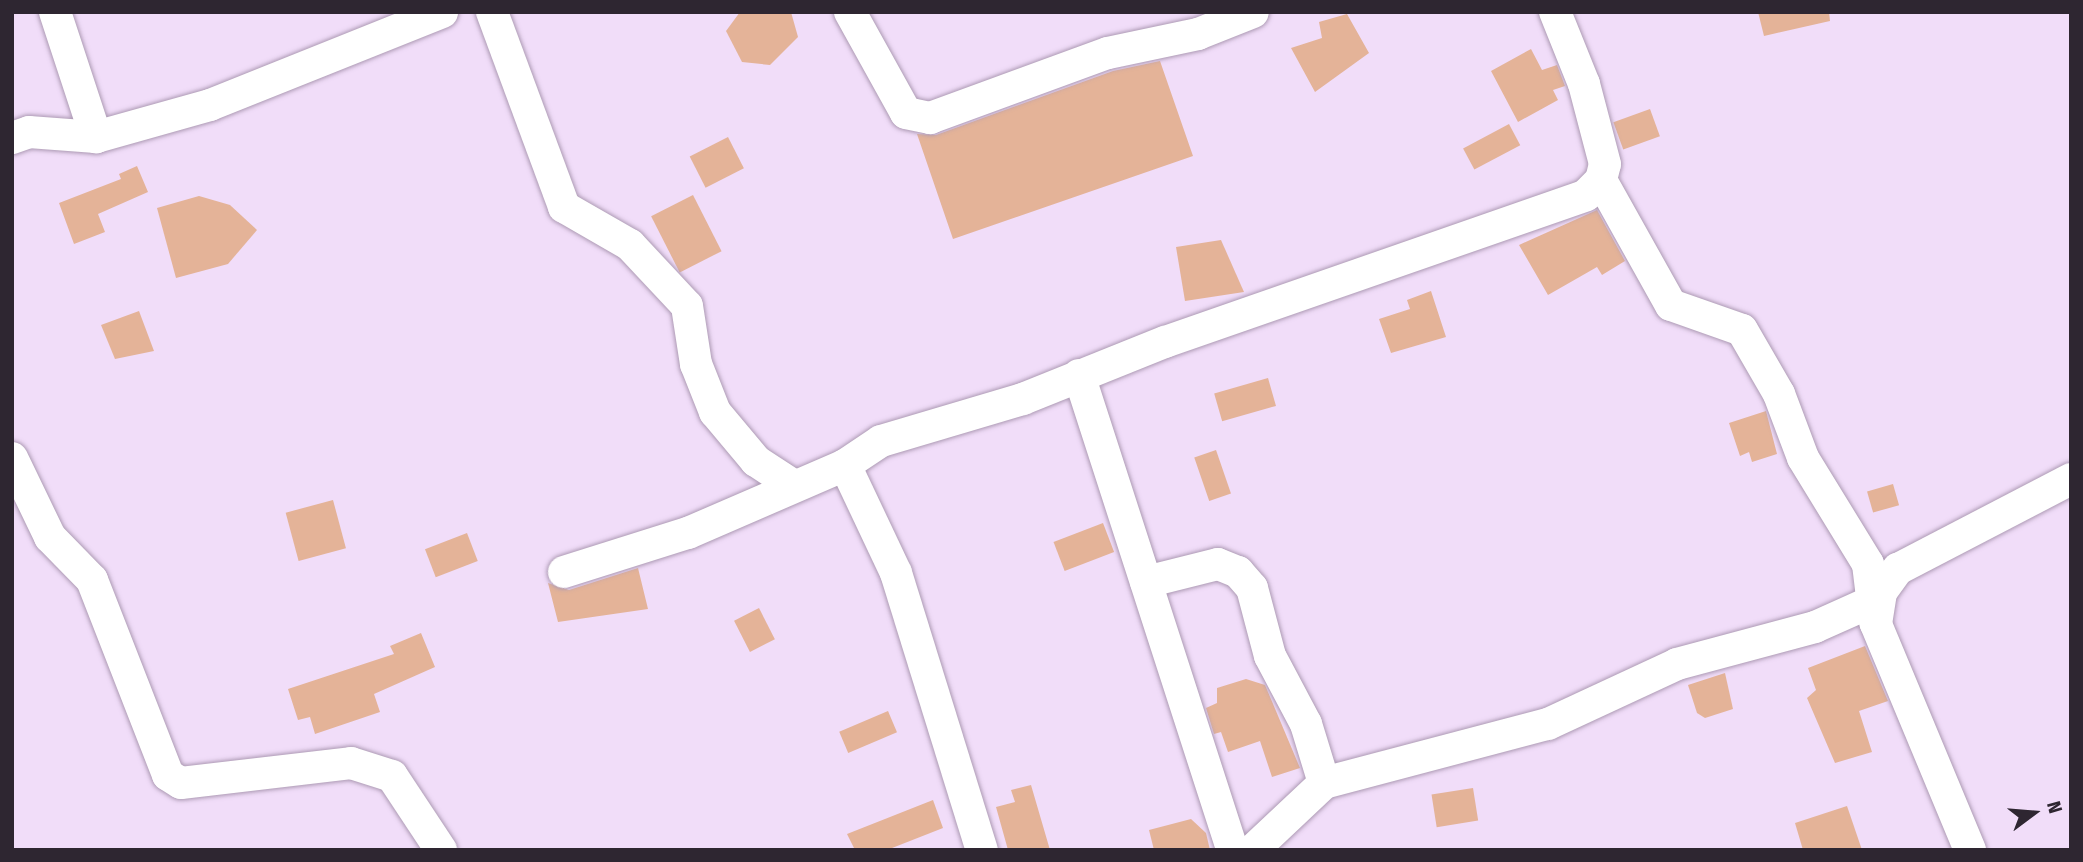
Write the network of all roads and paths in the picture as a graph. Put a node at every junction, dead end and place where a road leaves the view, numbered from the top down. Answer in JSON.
{"nodes":[{"id":1,"x":55,"y":12,"type":"edge"},
{"id":2,"x":442,"y":12,"type":"edge"},
{"id":3,"x":492,"y":12,"type":"edge"},
{"id":4,"x":850,"y":12,"type":"edge"},
{"id":5,"x":1252,"y":12,"type":"edge"},
{"id":6,"x":1555,"y":12,"type":"edge"},
{"id":7,"x":96,"y":137,"type":"junction"},
{"id":8,"x":12,"y":138,"type":"edge"},
{"id":9,"x":1601,"y":180,"type":"junction"},
{"id":10,"x":1079,"y":375,"type":"junction"},
{"id":11,"x":12,"y":458,"type":"edge"},
{"id":12,"x":845,"y":465,"type":"junction"},
{"id":13,"x":2071,"y":479,"type":"edge"},
{"id":14,"x":794,"y":486,"type":"junction"},
{"id":15,"x":564,"y":572,"type":"dead end"},
{"id":16,"x":1146,"y":582,"type":"junction"},
{"id":17,"x":1874,"y":612,"type":"junction"},
{"id":18,"x":1324,"y":783,"type":"junction"},
{"id":19,"x":442,"y":850,"type":"edge"},
{"id":20,"x":982,"y":850,"type":"edge"},
{"id":21,"x":1231,"y":850,"type":"edge"},
{"id":22,"x":1253,"y":850,"type":"edge"},
{"id":23,"x":1970,"y":850,"type":"edge"}],
"edges":[{"from":1,"to":7,"type":"street"},
{"from":2,"to":7,"type":"street"},
{"from":3,"to":14,"type":"street"},
{"from":4,"to":5,"type":"street"},
{"from":6,"to":9,"type":"street"},
{"from":7,"to":8,"type":"street"},
{"from":9,"to":10,"type":"street"},
{"from":9,"to":17,"type":"street"},
{"from":10,"to":12,"type":"street"},
{"from":10,"to":16,"type":"street"},
{"from":11,"to":19,"type":"street"},
{"from":12,"to":14,"type":"street"},
{"from":12,"to":20,"type":"street"},
{"from":13,"to":17,"type":"street"},
{"from":14,"to":15,"type":"street"},
{"from":16,"to":18,"type":"street"},
{"from":16,"to":21,"type":"street"},
{"from":17,"to":18,"type":"street"},
{"from":17,"to":23,"type":"street"},
{"from":18,"to":22,"type":"street"}]}
